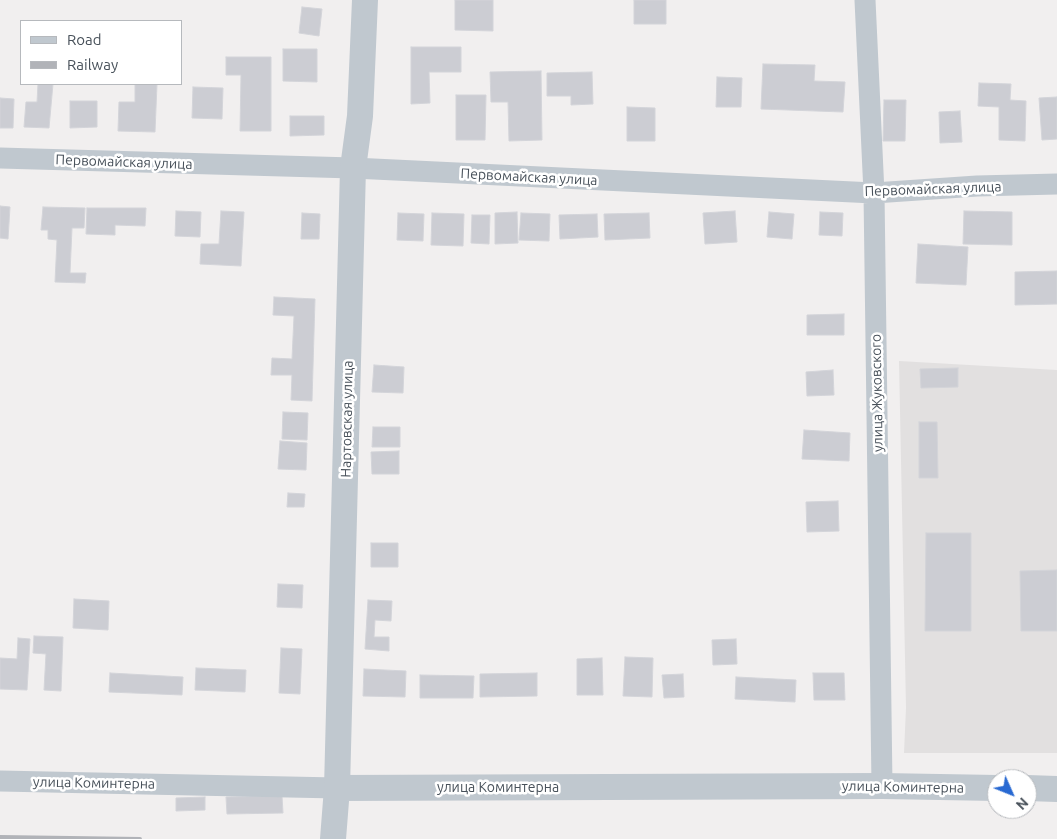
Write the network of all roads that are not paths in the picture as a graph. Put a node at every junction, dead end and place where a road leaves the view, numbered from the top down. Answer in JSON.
{"nodes":[{"id":1,"x":365,"y":0,"type":"edge"},
{"id":2,"x":865,"y":0,"type":"edge"},
{"id":3,"x":0,"y":158,"type":"edge"},
{"id":4,"x":353,"y":168,"type":"junction"},
{"id":5,"x":1057,"y":184,"type":"edge"},
{"id":6,"x":874,"y":193,"type":"junction"},
{"id":7,"x":0,"y":781,"type":"edge"},
{"id":8,"x":882,"y":786,"type":"junction"},
{"id":9,"x":337,"y":788,"type":"junction"},
{"id":10,"x":987,"y":788,"type":"edge"},
{"id":11,"x":1037,"y":788,"type":"edge"},
{"id":12,"x":1057,"y":789,"type":"edge"},
{"id":13,"x":333,"y":839,"type":"edge"}],
"edges":[{"from":1,"to":4,"type":"street","name":"Нартовская улица"},
{"from":2,"to":6,"type":"street","name":"улица Жуковского"},
{"from":3,"to":4,"type":"street","name":"Первомайская улица"},
{"from":4,"to":6,"type":"street","name":"Первомайская улица"},
{"from":4,"to":9,"type":"street","name":"Нартовская улица"},
{"from":5,"to":6,"type":"street","name":"Первомайская улица"},
{"from":6,"to":8,"type":"street","name":"улица Жуковского"},
{"from":7,"to":9,"type":"street","name":"улица Коминтерна"},
{"from":8,"to":9,"type":"street","name":"улица Коминтерна"},
{"from":8,"to":10,"type":"street","name":"улица Коминтерна"},
{"from":9,"to":13,"type":"street","name":"Нартовская улица"},
{"from":11,"to":12,"type":"street"}]}
